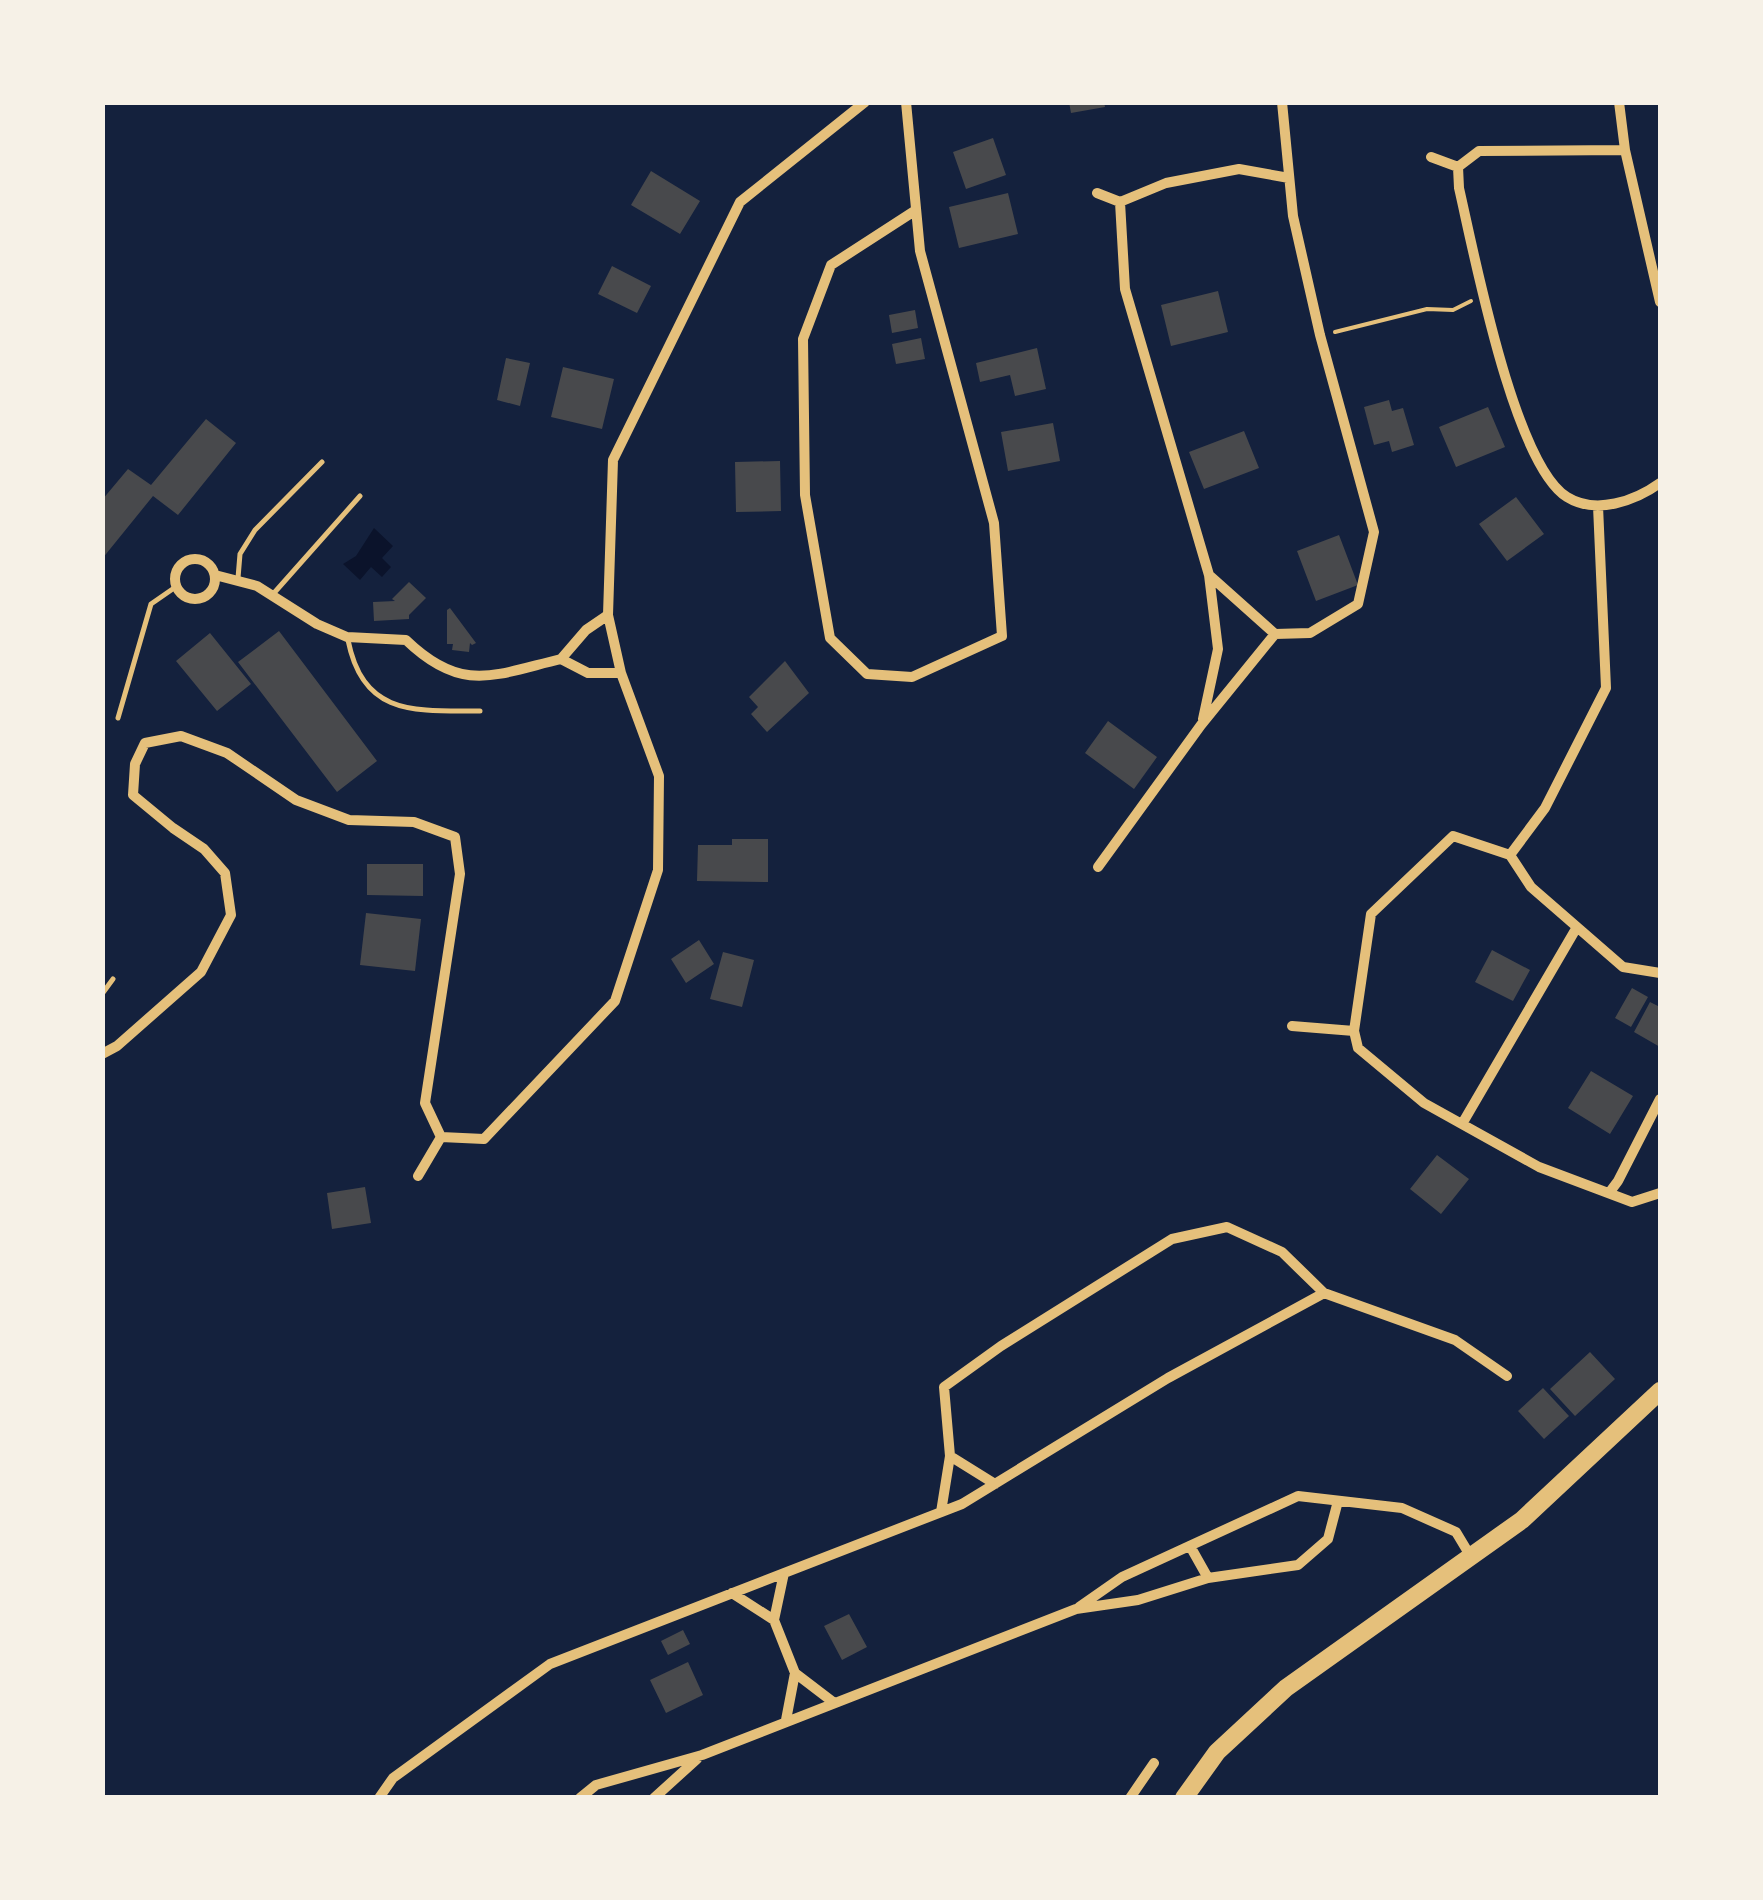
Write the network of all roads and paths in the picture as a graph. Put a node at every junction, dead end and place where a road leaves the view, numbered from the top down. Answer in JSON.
{"nodes":[{"id":1,"x":865,"y":102,"type":"edge"},
{"id":2,"x":906,"y":102,"type":"edge"},
{"id":3,"x":1282,"y":102,"type":"edge"},
{"id":4,"x":1619,"y":102,"type":"edge"},
{"id":5,"x":1625,"y":150,"type":"junction"},
{"id":6,"x":1431,"y":157,"type":"dead end"},
{"id":7,"x":1458,"y":167,"type":"junction"},
{"id":8,"x":1289,"y":178,"type":"junction"},
{"id":9,"x":1097,"y":194,"type":"dead end"},
{"id":10,"x":1120,"y":202,"type":"junction"},
{"id":11,"x":916,"y":210,"type":"junction"},
{"id":12,"x":1484,"y":295,"type":"junction"},
{"id":13,"x":1660,"y":302,"type":"edge"},
{"id":14,"x":1320,"y":335,"type":"junction"},
{"id":15,"x":322,"y":462,"type":"dead end"},
{"id":16,"x":1660,"y":483,"type":"edge"},
{"id":17,"x":360,"y":496,"type":"dead end"},
{"id":18,"x":1598,"y":506,"type":"junction"},
{"id":19,"x":1209,"y":574,"type":"junction"},
{"id":20,"x":215,"y":575,"type":"junction"},
{"id":21,"x":237,"y":581,"type":"junction"},
{"id":22,"x":177,"y":586,"type":"junction"},
{"id":23,"x":272,"y":596,"type":"junction"},
{"id":24,"x":608,"y":615,"type":"junction"},
{"id":25,"x":1275,"y":634,"type":"junction"},
{"id":26,"x":347,"y":636,"type":"junction"},
{"id":27,"x":561,"y":659,"type":"junction"},
{"id":28,"x":621,"y":674,"type":"junction"},
{"id":29,"x":480,"y":711,"type":"dead end"},
{"id":30,"x":118,"y":718,"type":"dead end"},
{"id":31,"x":1202,"y":725,"type":"junction"},
{"id":32,"x":1510,"y":855,"type":"junction"},
{"id":33,"x":1098,"y":867,"type":"dead end"},
{"id":34,"x":1577,"y":927,"type":"junction"},
{"id":35,"x":1660,"y":973,"type":"edge"},
{"id":36,"x":113,"y":979,"type":"dead end"},
{"id":37,"x":102,"y":994,"type":"edge"},
{"id":38,"x":1292,"y":1026,"type":"dead end"},
{"id":39,"x":1354,"y":1032,"type":"junction"},
{"id":40,"x":102,"y":1054,"type":"edge"},
{"id":41,"x":1660,"y":1099,"type":"edge"},
{"id":42,"x":1462,"y":1124,"type":"junction"},
{"id":43,"x":442,"y":1137,"type":"junction"},
{"id":44,"x":418,"y":1176,"type":"dead end"},
{"id":45,"x":1608,"y":1193,"type":"junction"},
{"id":46,"x":1660,"y":1193,"type":"edge"},
{"id":47,"x":1324,"y":1293,"type":"junction"},
{"id":48,"x":1507,"y":1376,"type":"dead end"},
{"id":49,"x":1660,"y":1391,"type":"edge"},
{"id":50,"x":950,"y":1456,"type":"junction"},
{"id":51,"x":995,"y":1484,"type":"junction"},
{"id":52,"x":1338,"y":1501,"type":"junction"},
{"id":53,"x":942,"y":1512,"type":"junction"},
{"id":54,"x":1190,"y":1546,"type":"junction"},
{"id":55,"x":1471,"y":1557,"type":"junction"},
{"id":56,"x":784,"y":1573,"type":"junction"},
{"id":57,"x":1208,"y":1578,"type":"junction"},
{"id":58,"x":732,"y":1593,"type":"junction"},
{"id":59,"x":1076,"y":1608,"type":"junction"},
{"id":60,"x":774,"y":1620,"type":"junction"},
{"id":61,"x":795,"y":1673,"type":"junction"},
{"id":62,"x":833,"y":1702,"type":"junction"},
{"id":63,"x":786,"y":1720,"type":"junction"},
{"id":64,"x":702,"y":1755,"type":"junction"},
{"id":65,"x":1154,"y":1763,"type":"dead end"},
{"id":66,"x":379,"y":1798,"type":"edge"},
{"id":67,"x":580,"y":1798,"type":"edge"},
{"id":68,"x":654,"y":1798,"type":"edge"},
{"id":69,"x":1130,"y":1798,"type":"edge"},
{"id":70,"x":1184,"y":1798,"type":"edge"}],
"edges":[{"from":1,"to":24,"type":"street"},
{"from":2,"to":11,"type":"street"},
{"from":3,"to":8,"type":"street"},
{"from":4,"to":5,"type":"street"},
{"from":5,"to":7,"type":"street"},
{"from":5,"to":13,"type":"street"},
{"from":6,"to":7,"type":"street"},
{"from":7,"to":12,"type":"street"},
{"from":8,"to":10,"type":"street"},
{"from":8,"to":14,"type":"street"},
{"from":9,"to":10,"type":"street"},
{"from":10,"to":19,"type":"street"},
{"from":11,"to":11,"type":"street"},
{"from":12,"to":14,"type":"path"},
{"from":12,"to":18,"type":"street"},
{"from":14,"to":25,"type":"street"},
{"from":15,"to":21,"type":"lane"},
{"from":16,"to":18,"type":"street"},
{"from":17,"to":23,"type":"lane"},
{"from":18,"to":32,"type":"street"},
{"from":19,"to":25,"type":"street"},
{"from":19,"to":31,"type":"street"},
{"from":20,"to":21,"type":"street"},
{"from":20,"to":22,"type":"street"},
{"from":20,"to":22,"type":"street"},
{"from":21,"to":23,"type":"street"},
{"from":22,"to":30,"type":"lane"},
{"from":23,"to":26,"type":"street"},
{"from":24,"to":27,"type":"street"},
{"from":24,"to":28,"type":"street"},
{"from":25,"to":31,"type":"street"},
{"from":26,"to":27,"type":"street"},
{"from":26,"to":29,"type":"lane"},
{"from":27,"to":28,"type":"street"},
{"from":28,"to":43,"type":"street"},
{"from":31,"to":33,"type":"street"},
{"from":32,"to":34,"type":"street"},
{"from":32,"to":39,"type":"street"},
{"from":34,"to":35,"type":"street"},
{"from":34,"to":42,"type":"street"},
{"from":36,"to":37,"type":"lane"},
{"from":38,"to":39,"type":"street"},
{"from":39,"to":42,"type":"street"},
{"from":40,"to":43,"type":"street"},
{"from":41,"to":45,"type":"street"},
{"from":42,"to":45,"type":"street"},
{"from":43,"to":44,"type":"street"},
{"from":45,"to":46,"type":"street"},
{"from":47,"to":48,"type":"street"},
{"from":47,"to":50,"type":"street"},
{"from":47,"to":51,"type":"street"},
{"from":49,"to":55,"type":"main road"},
{"from":50,"to":51,"type":"street"},
{"from":50,"to":53,"type":"street"},
{"from":51,"to":53,"type":"street"},
{"from":52,"to":54,"type":"street"},
{"from":52,"to":55,"type":"street"},
{"from":52,"to":57,"type":"street"},
{"from":53,"to":56,"type":"street"},
{"from":54,"to":57,"type":"street"},
{"from":54,"to":59,"type":"street"},
{"from":55,"to":70,"type":"main road"},
{"from":56,"to":58,"type":"street"},
{"from":56,"to":60,"type":"street"},
{"from":57,"to":59,"type":"street"},
{"from":58,"to":60,"type":"street"},
{"from":58,"to":66,"type":"street"},
{"from":59,"to":62,"type":"street"},
{"from":60,"to":61,"type":"street"},
{"from":61,"to":62,"type":"street"},
{"from":61,"to":63,"type":"street"},
{"from":62,"to":63,"type":"street"},
{"from":63,"to":64,"type":"street"},
{"from":64,"to":67,"type":"street"},
{"from":64,"to":68,"type":"street"},
{"from":65,"to":69,"type":"street"}]}
